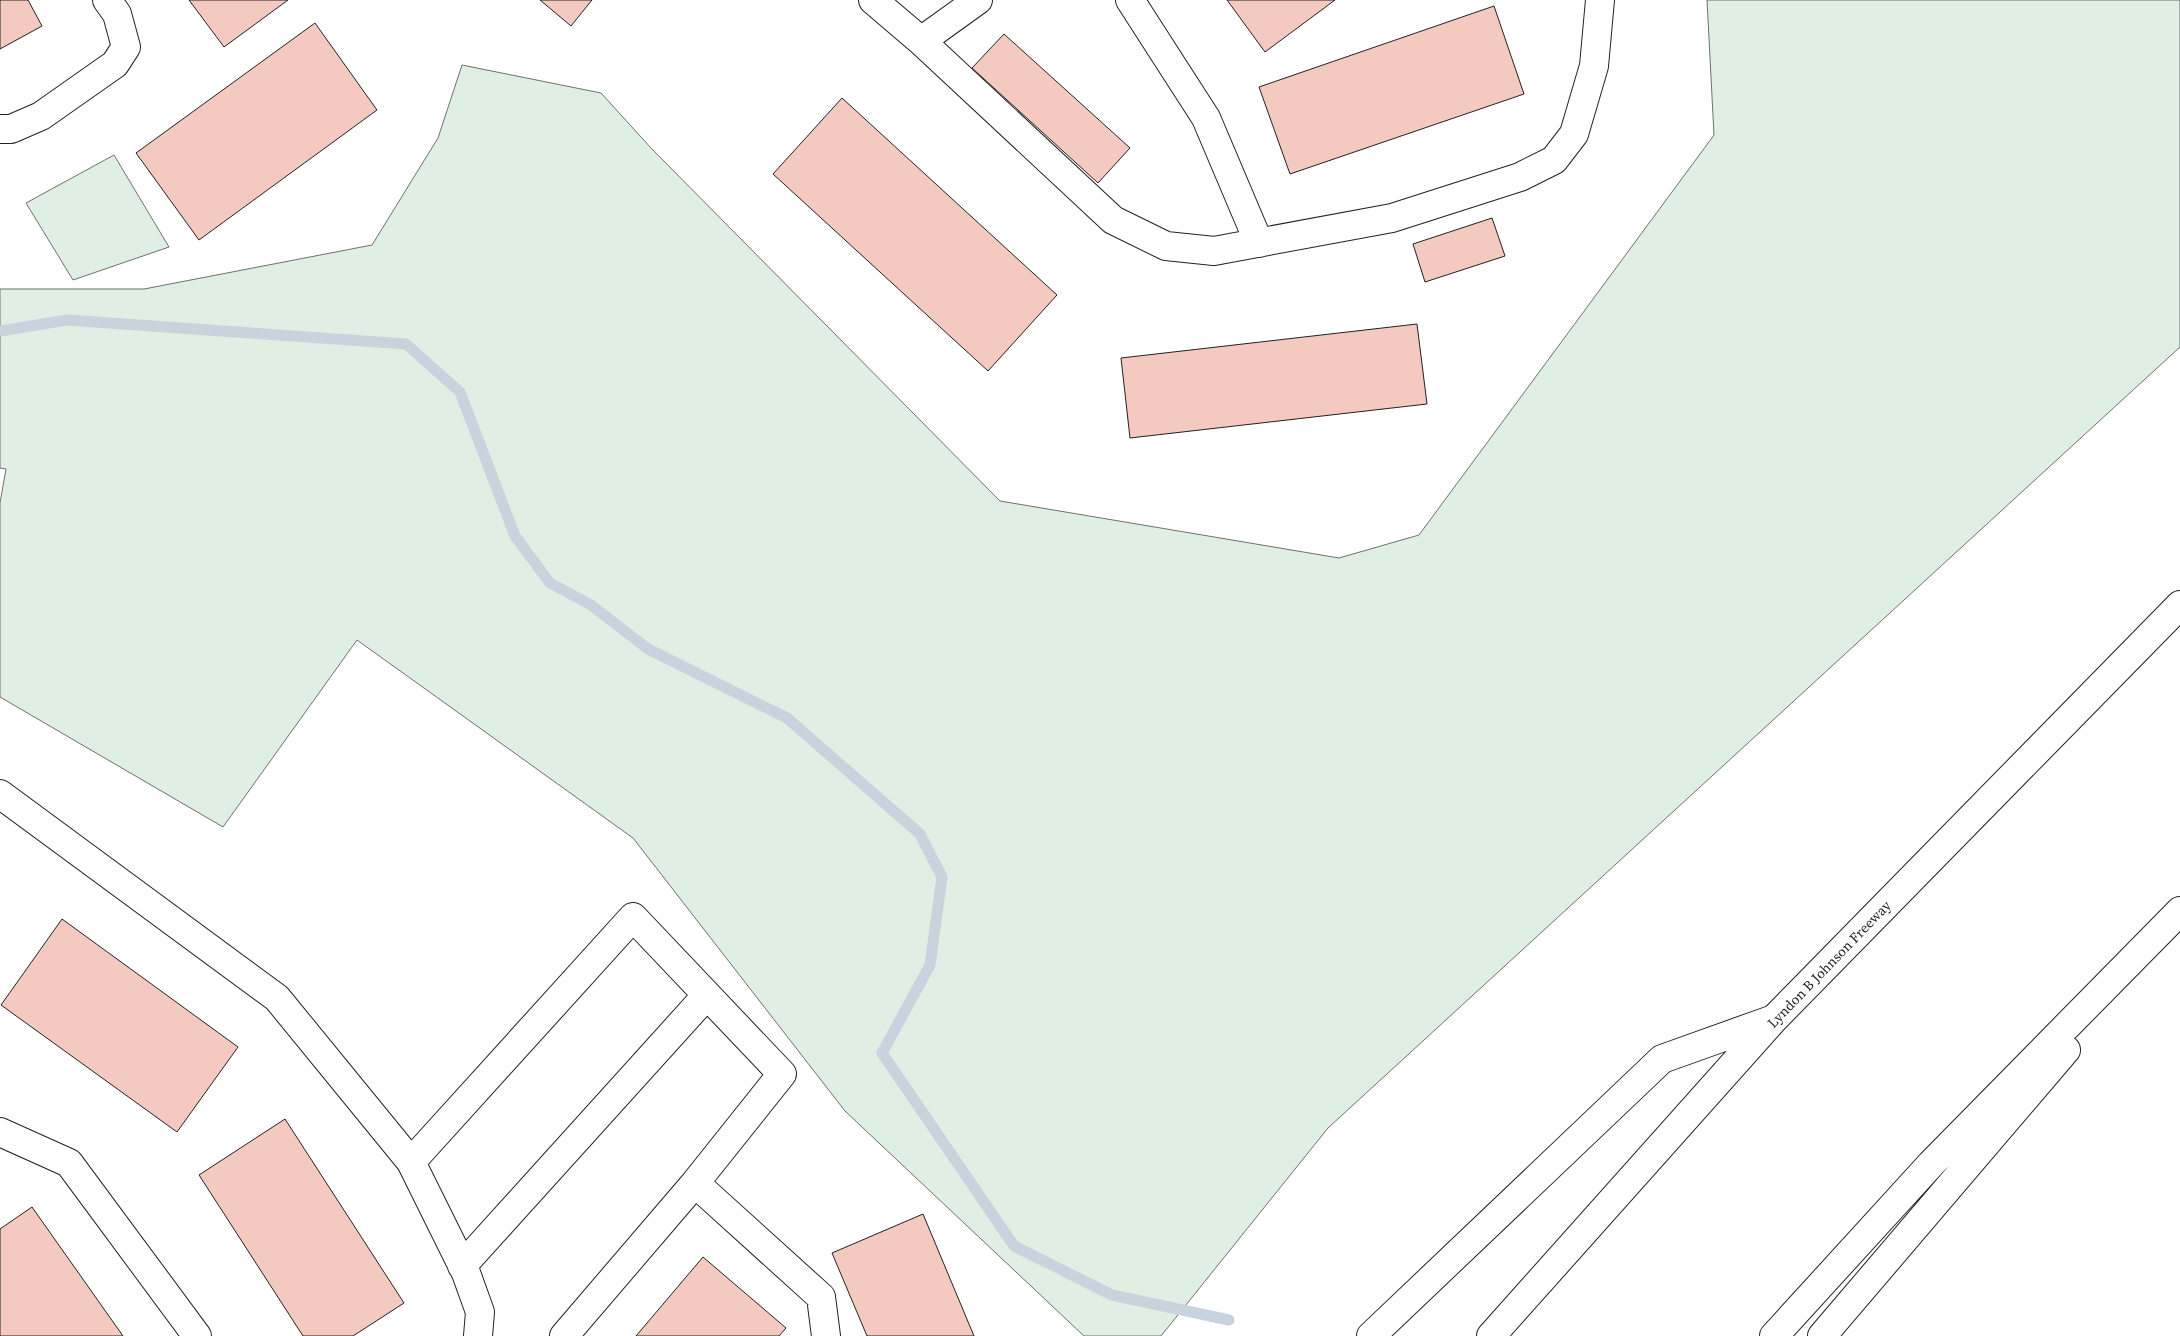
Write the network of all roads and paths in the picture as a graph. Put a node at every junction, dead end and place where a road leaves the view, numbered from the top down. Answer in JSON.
{"nodes":[{"id":1,"x":107,"y":0,"type":"edge"},
{"id":2,"x":873,"y":0,"type":"edge"},
{"id":3,"x":978,"y":0,"type":"edge"},
{"id":4,"x":1130,"y":0,"type":"edge"},
{"id":5,"x":1600,"y":0,"type":"edge"},
{"id":6,"x":921,"y":42,"type":"junction"},
{"id":7,"x":0,"y":129,"type":"edge"},
{"id":8,"x":1259,"y":243,"type":"junction"},
{"id":9,"x":2180,"y":605,"type":"edge"},
{"id":10,"x":0,"y":794,"type":"edge"},
{"id":11,"x":2180,"y":910,"type":"edge"},
{"id":12,"x":2180,"y":916,"type":"edge"},
{"id":13,"x":707,"y":995,"type":"junction"},
{"id":14,"x":1774,"y":1019,"type":"junction"},
{"id":15,"x":0,"y":1132,"type":"edge"},
{"id":16,"x":411,"y":1162,"type":"junction"},
{"id":17,"x":695,"y":1183,"type":"junction"},
{"id":18,"x":462,"y":1266,"type":"junction"},
{"id":19,"x":197,"y":1336,"type":"edge"},
{"id":20,"x":478,"y":1336,"type":"edge"},
{"id":21,"x":564,"y":1336,"type":"edge"},
{"id":22,"x":826,"y":1336,"type":"edge"},
{"id":23,"x":1371,"y":1336,"type":"edge"},
{"id":24,"x":1492,"y":1336,"type":"edge"},
{"id":25,"x":1774,"y":1336,"type":"edge"},
{"id":26,"x":1822,"y":1336,"type":"edge"}],
"edges":[{"from":1,"to":7,"type":"main road"},
{"from":2,"to":6,"type":"main road"},
{"from":3,"to":6,"type":"main road"},
{"from":4,"to":8,"type":"main road"},
{"from":5,"to":8,"type":"main road"},
{"from":6,"to":8,"type":"main road"},
{"from":9,"to":14,"type":"main road","name":"Lyndon B Johnson Freeway"},
{"from":10,"to":16,"type":"main road"},
{"from":11,"to":25,"type":"main road"},
{"from":12,"to":26,"type":"main road"},
{"from":13,"to":16,"type":"main road"},
{"from":13,"to":17,"type":"main road"},
{"from":13,"to":18,"type":"main road"},
{"from":14,"to":23,"type":"main road"},
{"from":14,"to":24,"type":"main road","name":"Lyndon B Johnson Freeway"},
{"from":15,"to":19,"type":"main road"},
{"from":16,"to":18,"type":"main road"},
{"from":17,"to":21,"type":"main road"},
{"from":17,"to":22,"type":"main road"},
{"from":18,"to":20,"type":"main road"}]}
